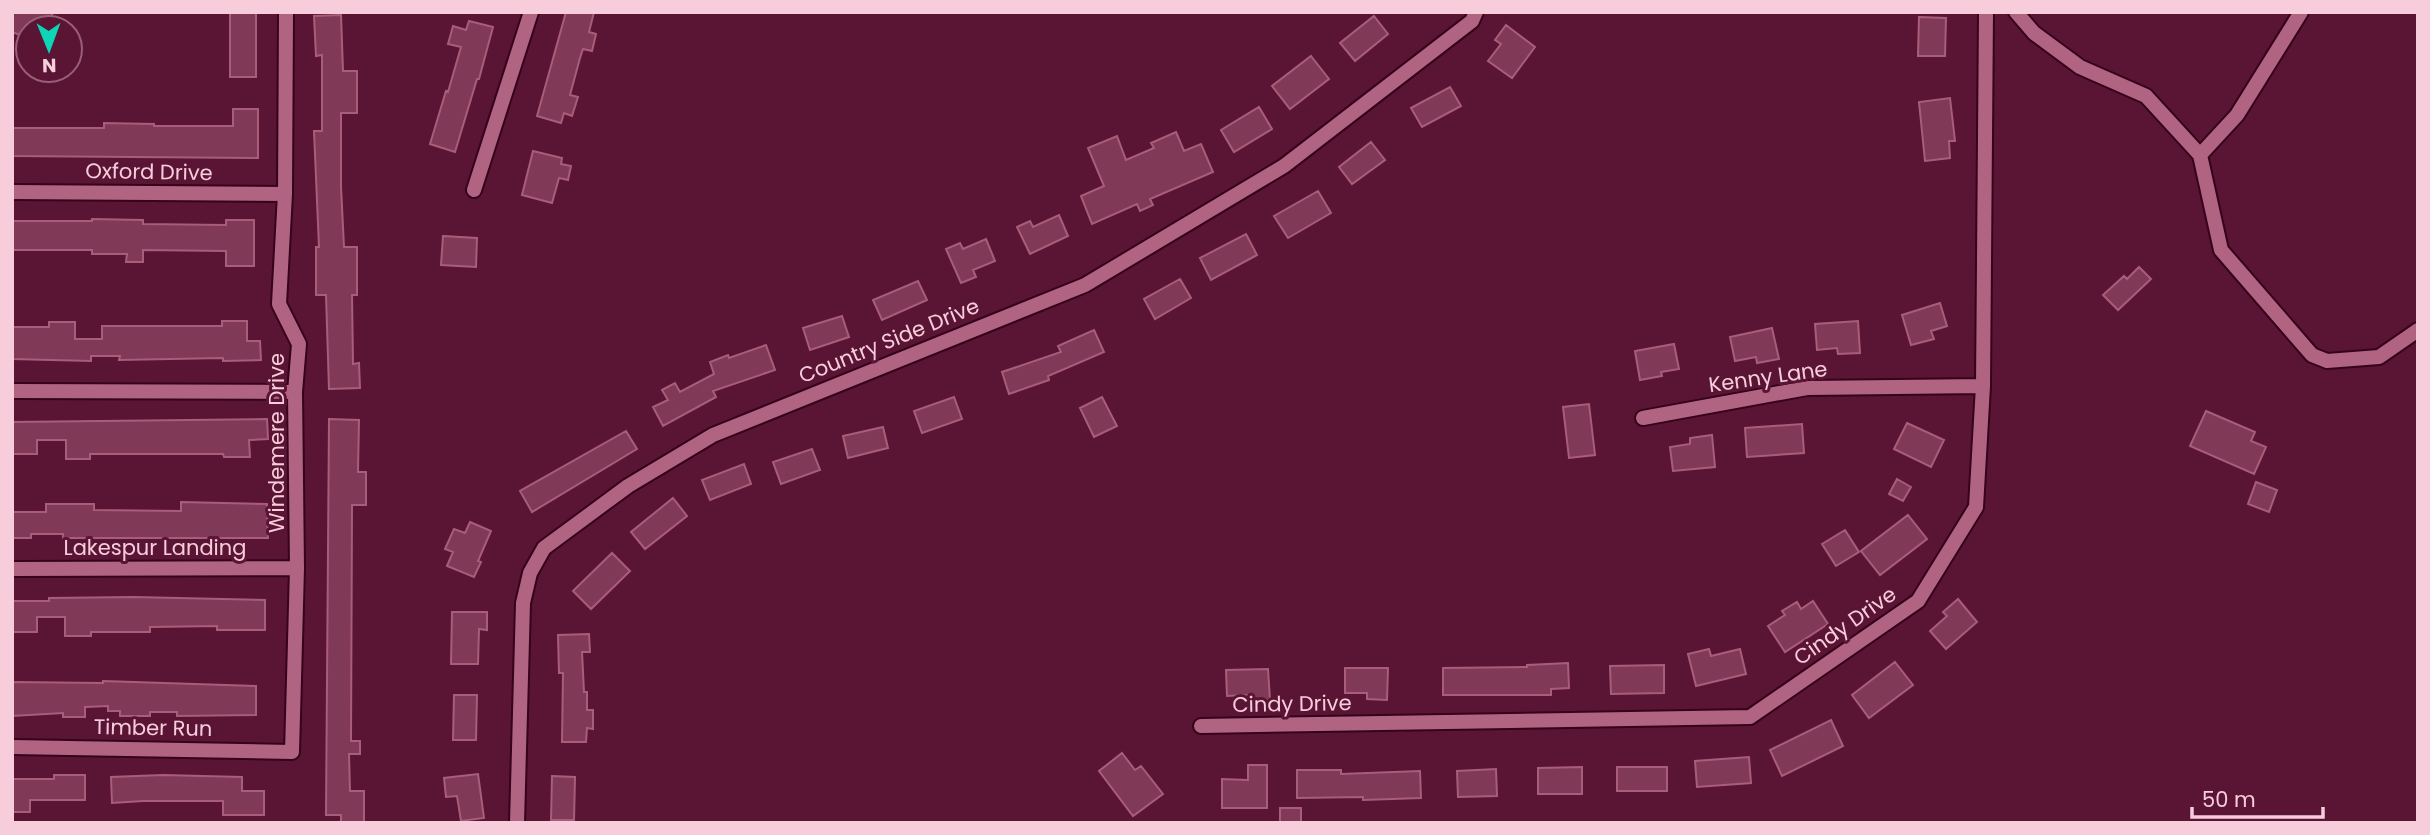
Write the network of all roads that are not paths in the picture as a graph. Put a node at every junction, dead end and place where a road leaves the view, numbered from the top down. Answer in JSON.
{"nodes":[{"id":1,"x":286,"y":12,"type":"edge"},
{"id":2,"x":531,"y":12,"type":"edge"},
{"id":3,"x":1476,"y":12,"type":"edge"},
{"id":4,"x":1986,"y":12,"type":"edge"},
{"id":5,"x":2016,"y":12,"type":"edge"},
{"id":6,"x":2301,"y":12,"type":"edge"},
{"id":7,"x":2200,"y":155,"type":"junction"},
{"id":8,"x":474,"y":190,"type":"dead end"},
{"id":9,"x":12,"y":192,"type":"edge"},
{"id":10,"x":285,"y":194,"type":"junction"},
{"id":11,"x":2418,"y":330,"type":"edge"},
{"id":12,"x":1983,"y":386,"type":"junction"},
{"id":13,"x":12,"y":391,"type":"edge"},
{"id":14,"x":295,"y":392,"type":"junction"},
{"id":15,"x":1643,"y":418,"type":"dead end"},
{"id":16,"x":12,"y":569,"type":"edge"},
{"id":17,"x":298,"y":569,"type":"junction"},
{"id":18,"x":1201,"y":726,"type":"dead end"},
{"id":19,"x":12,"y":747,"type":"edge"},
{"id":20,"x":292,"y":752,"type":"joint"},
{"id":21,"x":517,"y":823,"type":"edge"}],
"edges":[{"from":1,"to":10,"type":"street","name":"Windemere Drive"},
{"from":2,"to":8,"type":"street"},
{"from":3,"to":21,"type":"street","name":"Country Side Drive"},
{"from":4,"to":12,"type":"street","name":"Cindy Drive"},
{"from":5,"to":7,"type":"street"},
{"from":6,"to":7,"type":"street"},
{"from":7,"to":11,"type":"street"},
{"from":9,"to":10,"type":"street","name":"Oxford Drive"},
{"from":10,"to":14,"type":"street","name":"Windemere Drive"},
{"from":12,"to":15,"type":"street","name":"Kenny Lane"},
{"from":12,"to":18,"type":"street","name":"Cindy Drive"},
{"from":13,"to":14,"type":"street"},
{"from":14,"to":17,"type":"street","name":"Windemere Drive"},
{"from":16,"to":17,"type":"street","name":"Lakespur Landing"},
{"from":17,"to":20,"type":"street","name":"Windemere Drive"},
{"from":19,"to":20,"type":"street","name":"Timber Run"}]}
